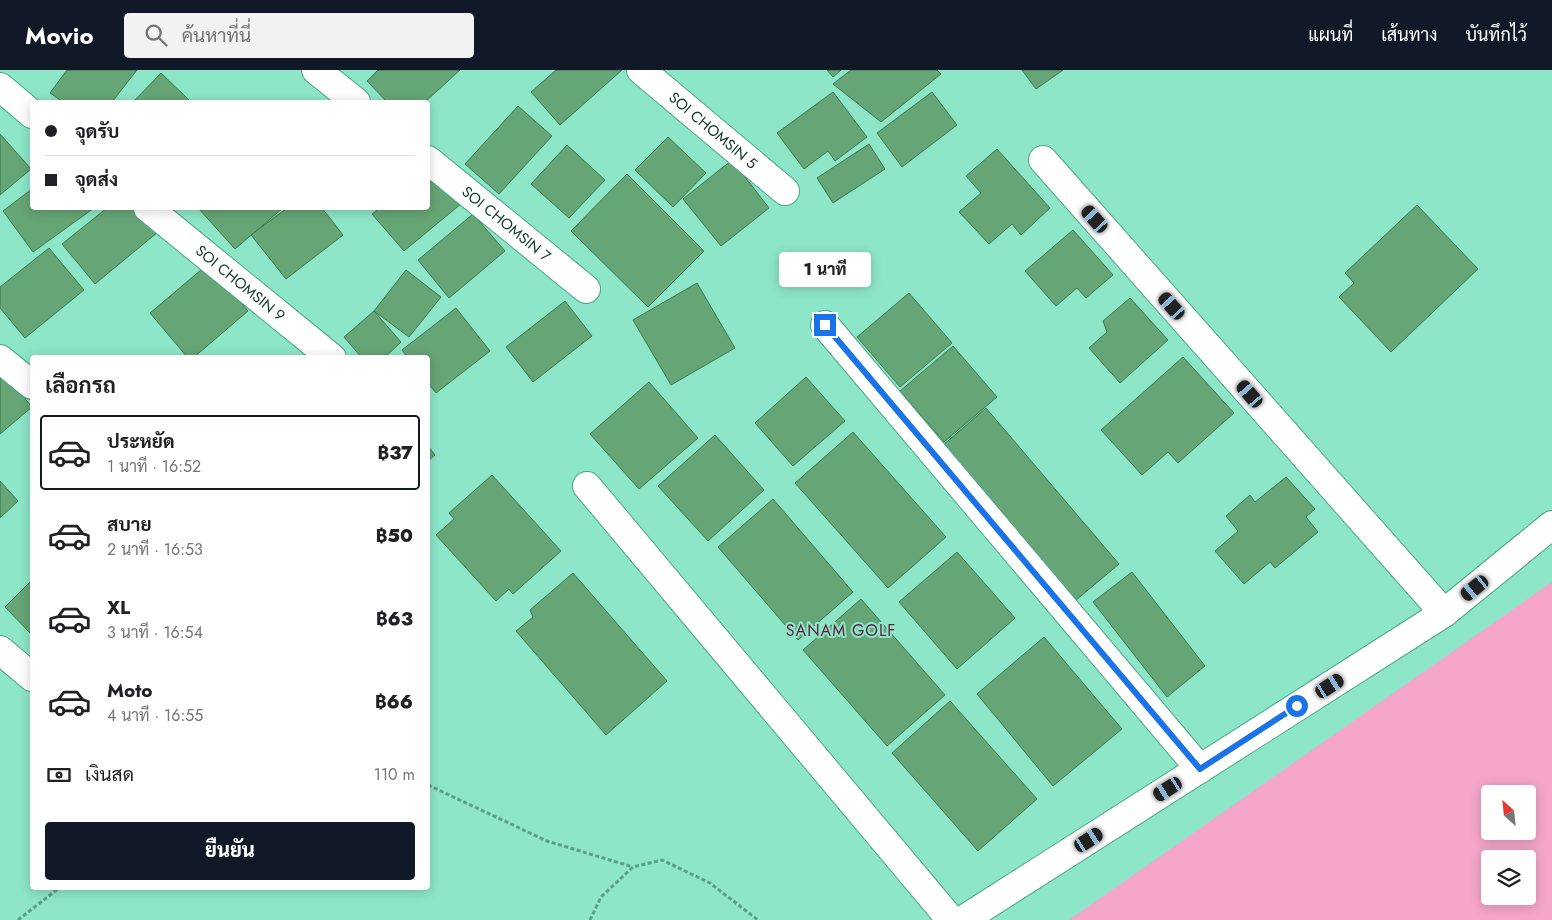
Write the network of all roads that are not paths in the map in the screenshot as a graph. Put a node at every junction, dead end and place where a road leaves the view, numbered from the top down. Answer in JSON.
{"nodes":[{"id":1,"x":316,"y":70,"type":"edge"},
{"id":2,"x":641,"y":70,"type":"edge"},
{"id":3,"x":0,"y":87,"type":"edge"},
{"id":4,"x":354,"y":100,"type":"edge"},
{"id":5,"x":30,"y":112,"type":"edge"},
{"id":6,"x":1043,"y":160,"type":"dead end"},
{"id":7,"x":430,"y":162,"type":"edge"},
{"id":8,"x":785,"y":191,"type":"dead end"},
{"id":9,"x":150,"y":210,"type":"edge"},
{"id":10,"x":586,"y":289,"type":"dead end"},
{"id":11,"x":825,"y":325,"type":"dead end"},
{"id":12,"x":328,"y":355,"type":"edge"},
{"id":13,"x":0,"y":359,"type":"edge"},
{"id":14,"x":30,"y":383,"type":"edge"},
{"id":15,"x":587,"y":486,"type":"dead end"},
{"id":16,"x":1552,"y":525,"type":"edge"},
{"id":17,"x":1444,"y":612,"type":"junction"},
{"id":18,"x":0,"y":650,"type":"edge"},
{"id":19,"x":30,"y":675,"type":"edge"},
{"id":20,"x":1200,"y":769,"type":"junction"},
{"id":21,"x":951,"y":920,"type":"edge"},
{"id":22,"x":963,"y":920,"type":"edge"}],
"edges":[{"from":1,"to":4,"type":"street"},
{"from":2,"to":8,"type":"street","name":"SOI CHOMSIN 5"},
{"from":3,"to":5,"type":"street"},
{"from":6,"to":17,"type":"street"},
{"from":7,"to":10,"type":"street","name":"SOI CHOMSIN 7"},
{"from":9,"to":12,"type":"street","name":"SOI CHOMSIN 9"},
{"from":11,"to":20,"type":"street"},
{"from":13,"to":14,"type":"street"},
{"from":15,"to":21,"type":"street"},
{"from":16,"to":17,"type":"street"},
{"from":17,"to":20,"type":"street"},
{"from":18,"to":19,"type":"street"},
{"from":20,"to":22,"type":"street"}]}
